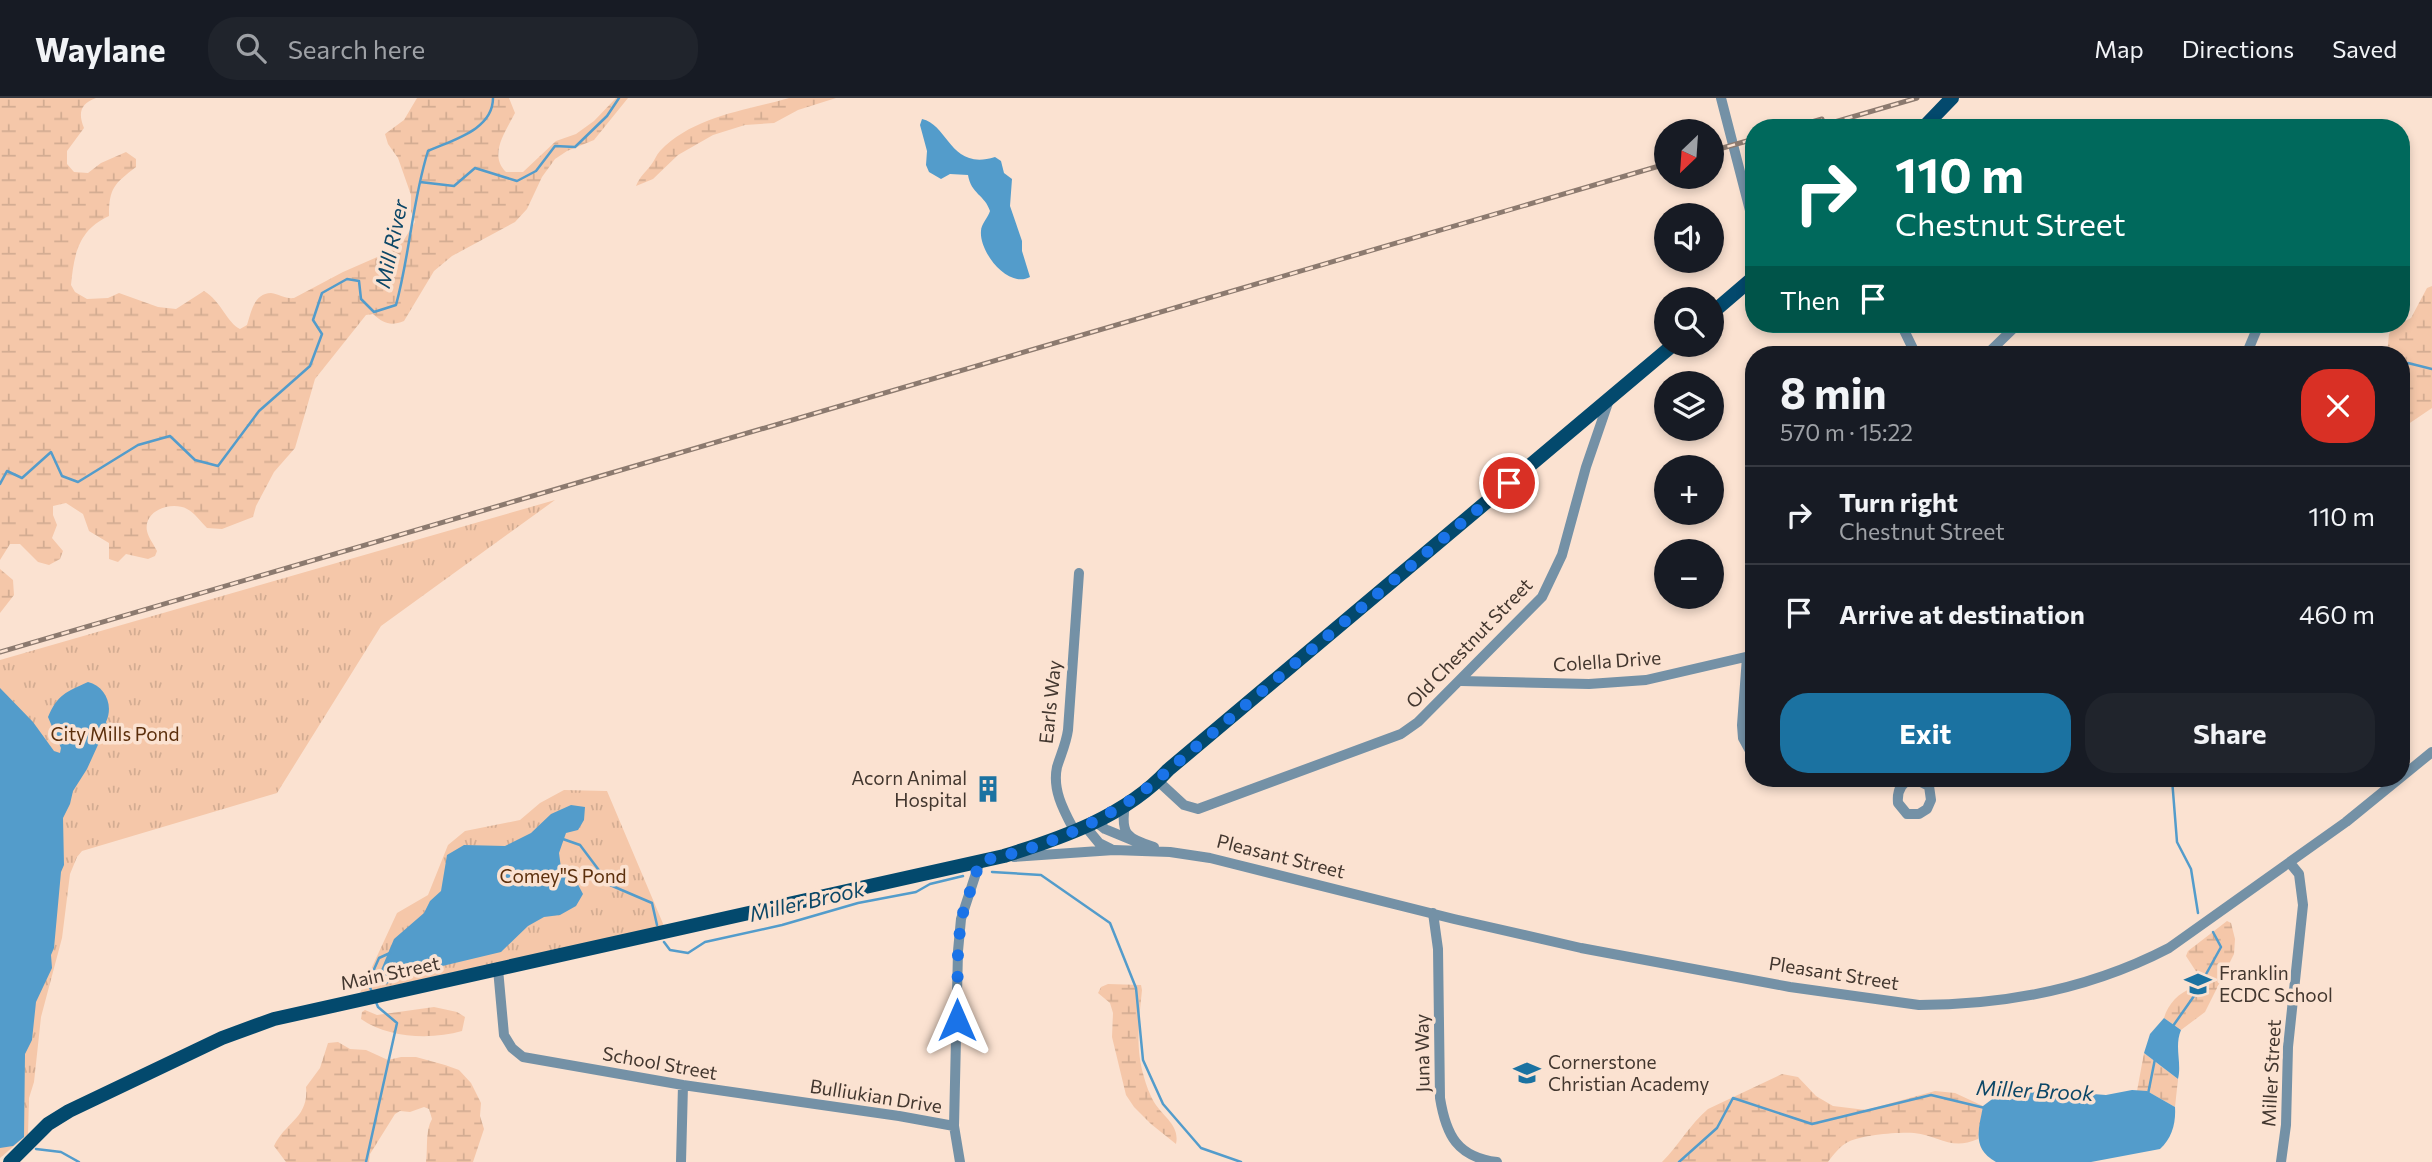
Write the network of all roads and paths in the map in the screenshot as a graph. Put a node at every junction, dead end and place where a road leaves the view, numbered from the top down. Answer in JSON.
{"nodes":[{"id":1,"x":1721,"y":98,"type":"edge"},
{"id":2,"x":1949,"y":101,"type":"edge"},
{"id":3,"x":1932,"y":119,"type":"edge"},
{"id":4,"x":1745,"y":191,"type":"edge"},
{"id":5,"x":1745,"y":285,"type":"edge"},
{"id":6,"x":1724,"y":303,"type":"edge"},
{"id":7,"x":2009,"y":333,"type":"edge"},
{"id":8,"x":1995,"y":346,"type":"edge"},
{"id":9,"x":1659,"y":357,"type":"edge"},
{"id":10,"x":1611,"y":397,"type":"junction"},
{"id":11,"x":1079,"y":573,"type":"dead end"},
{"id":12,"x":1745,"y":657,"type":"edge"},
{"id":13,"x":1461,"y":681,"type":"junction"},
{"id":14,"x":1745,"y":699,"type":"edge"},
{"id":15,"x":1745,"y":742,"type":"edge"},
{"id":16,"x":2432,"y":752,"type":"edge"},
{"id":17,"x":2410,"y":771,"type":"edge"},
{"id":18,"x":1158,"y":781,"type":"junction"},
{"id":19,"x":1901,"y":787,"type":"edge"},
{"id":20,"x":1931,"y":787,"type":"edge"},
{"id":21,"x":2391,"y":787,"type":"edge"},
{"id":22,"x":1125,"y":805,"type":"junction"},
{"id":23,"x":1085,"y":826,"type":"junction"},
{"id":24,"x":1136,"y":842,"type":"junction"},
{"id":25,"x":1114,"y":850,"type":"junction"},
{"id":26,"x":1170,"y":852,"type":"junction"},
{"id":27,"x":1004,"y":856,"type":"junction"},
{"id":28,"x":980,"y":861,"type":"junction"},
{"id":29,"x":2290,"y":863,"type":"junction"},
{"id":30,"x":1433,"y":913,"type":"junction"},
{"id":31,"x":498,"y":969,"type":"junction"},
{"id":32,"x":683,"y":1085,"type":"junction"},
{"id":33,"x":792,"y":1101,"type":"joint"},
{"id":34,"x":954,"y":1126,"type":"junction"},
{"id":35,"x":10,"y":1162,"type":"edge"},
{"id":36,"x":681,"y":1162,"type":"edge"},
{"id":37,"x":960,"y":1162,"type":"edge"},
{"id":38,"x":1497,"y":1162,"type":"edge"},
{"id":39,"x":2281,"y":1162,"type":"edge"}],
"edges":[{"from":1,"to":4,"type":"street"},
{"from":2,"to":3,"type":"main road"},
{"from":5,"to":6,"type":"main road"},
{"from":7,"to":8,"type":"street"},
{"from":9,"to":10,"type":"main road"},
{"from":10,"to":13,"type":"street","name":"Old Chestnut Street"},
{"from":10,"to":18,"type":"main road"},
{"from":11,"to":23,"type":"street","name":"Earls Way"},
{"from":12,"to":13,"type":"street","name":"Colella Drive"},
{"from":13,"to":18,"type":"street","name":"Old Chestnut Street"},
{"from":14,"to":15,"type":"street"},
{"from":16,"to":17,"type":"street","name":"Pleasant Street"},
{"from":18,"to":22,"type":"main road"},
{"from":19,"to":20,"type":"street"},
{"from":21,"to":29,"type":"street","name":"Pleasant Street"},
{"from":22,"to":23,"type":"main road"},
{"from":22,"to":24,"type":"street"},
{"from":23,"to":24,"type":"street","name":"Pleasant Street"},
{"from":23,"to":25,"type":"street"},
{"from":23,"to":27,"type":"main road"},
{"from":24,"to":26,"type":"street","name":"Pleasant Street"},
{"from":25,"to":26,"type":"street","name":"Pleasant Street"},
{"from":25,"to":27,"type":"street","name":"Pleasant Street"},
{"from":26,"to":30,"type":"street","name":"Pleasant Street"},
{"from":27,"to":28,"type":"main road"},
{"from":28,"to":31,"type":"main road","name":"Main Street"},
{"from":28,"to":34,"type":"street"},
{"from":29,"to":30,"type":"street","name":"Pleasant Street"},
{"from":29,"to":39,"type":"street","name":"Miller Street"},
{"from":30,"to":38,"type":"street","name":"Juna Way"},
{"from":31,"to":32,"type":"street","name":"School Street"},
{"from":31,"to":35,"type":"main road","name":"Main Street"},
{"from":32,"to":33,"type":"street","name":"School Street"},
{"from":32,"to":36,"type":"street"},
{"from":33,"to":34,"type":"street","name":"Bulliukian Drive"},
{"from":34,"to":37,"type":"street"}]}
